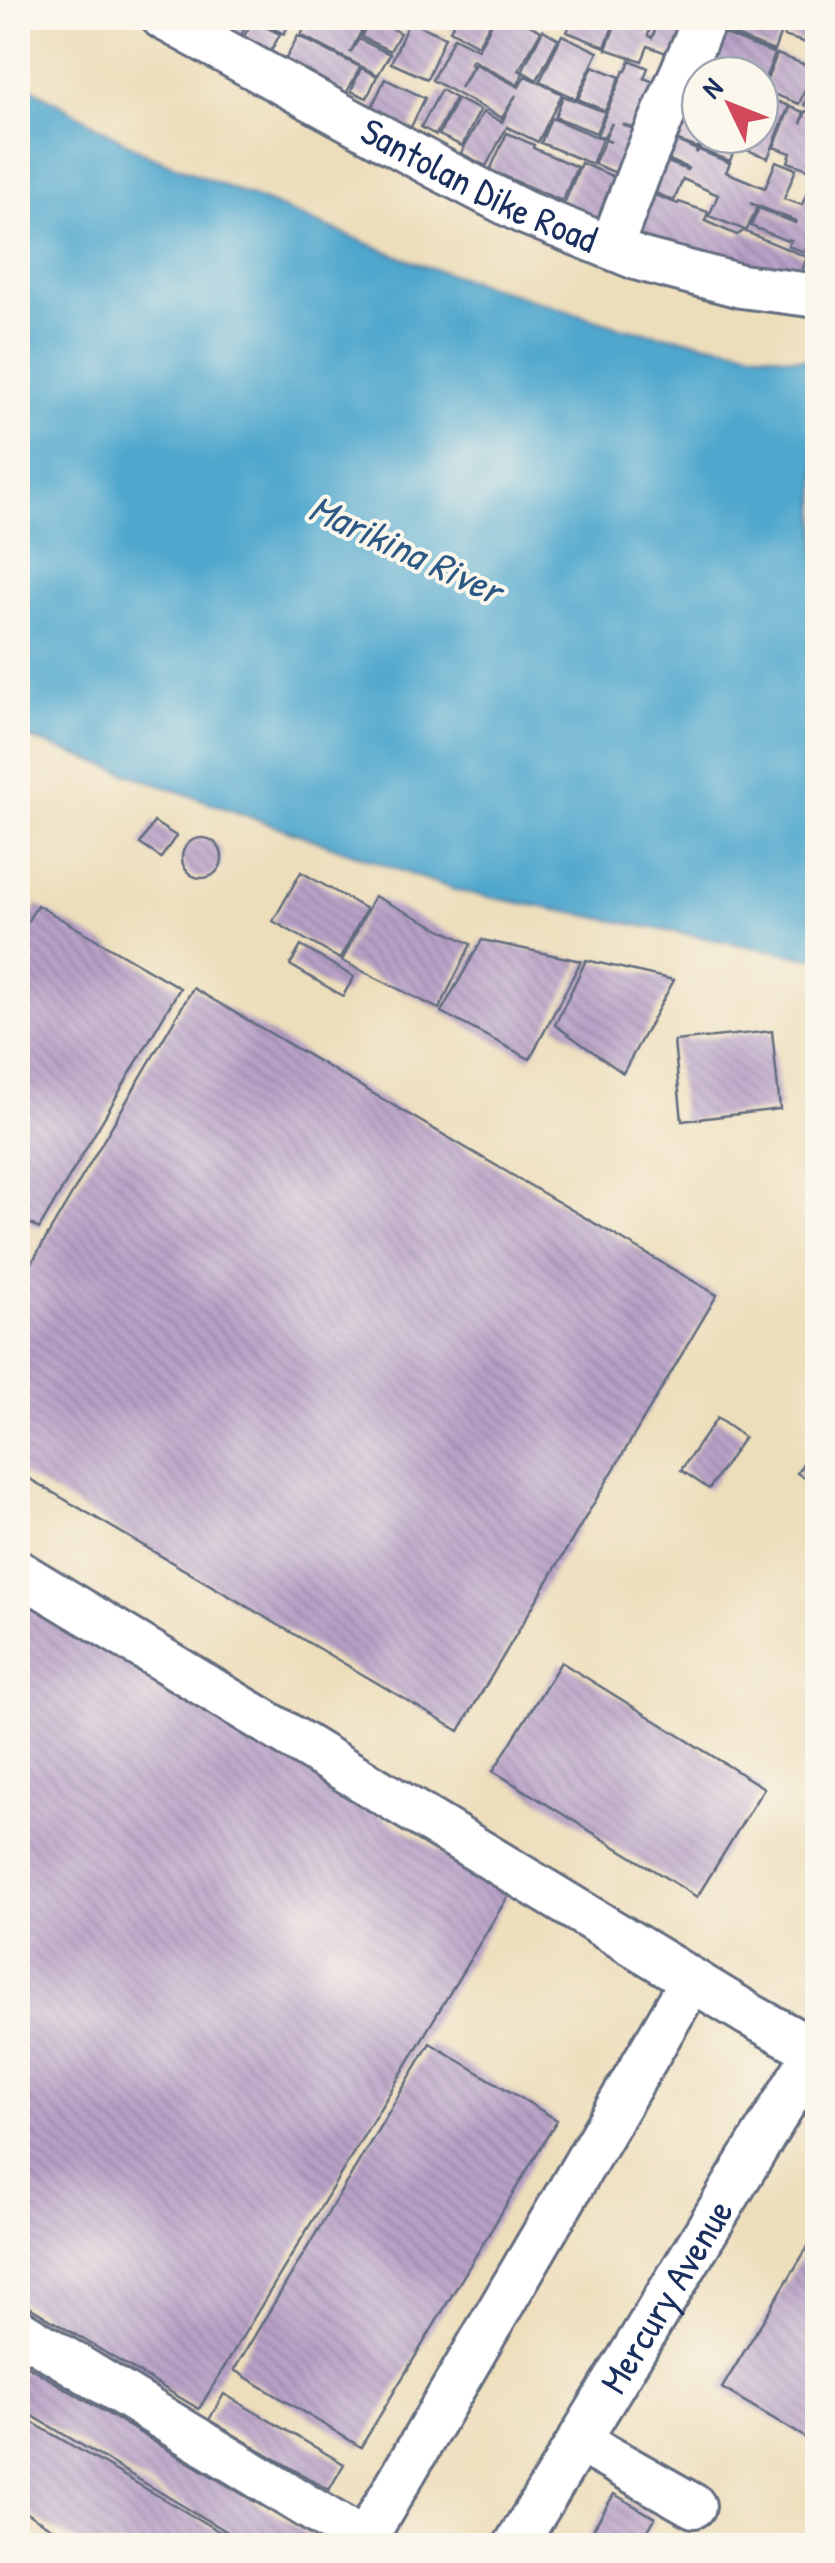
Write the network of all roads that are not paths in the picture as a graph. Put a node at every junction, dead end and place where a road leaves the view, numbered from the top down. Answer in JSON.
{"nodes":[{"id":1,"x":163,"y":18,"type":"edge"},
{"id":2,"x":706,"y":18,"type":"edge"},
{"id":3,"x":615,"y":237,"type":"dead end"},
{"id":4,"x":818,"y":296,"type":"edge"},
{"id":5,"x":18,"y":1572,"type":"edge"},
{"id":6,"x":692,"y":1980,"type":"junction"},
{"id":7,"x":816,"y":2049,"type":"edge"},
{"id":8,"x":18,"y":2330,"type":"edge"},
{"id":9,"x":579,"y":2441,"type":"junction"},
{"id":10,"x":694,"y":2506,"type":"dead end"},
{"id":11,"x":368,"y":2543,"type":"edge"},
{"id":12,"x":516,"y":2546,"type":"edge"}],
"edges":[{"from":1,"to":4,"type":"street","name":"Santolan Dike Road"},
{"from":2,"to":3,"type":"street"},
{"from":5,"to":6,"type":"street"},
{"from":6,"to":7,"type":"street"},
{"from":6,"to":11,"type":"street"},
{"from":7,"to":9,"type":"street","name":"Mercury Avenue"},
{"from":8,"to":11,"type":"street"},
{"from":9,"to":10,"type":"street"},
{"from":9,"to":12,"type":"street","name":"Mercury Avenue"}]}
